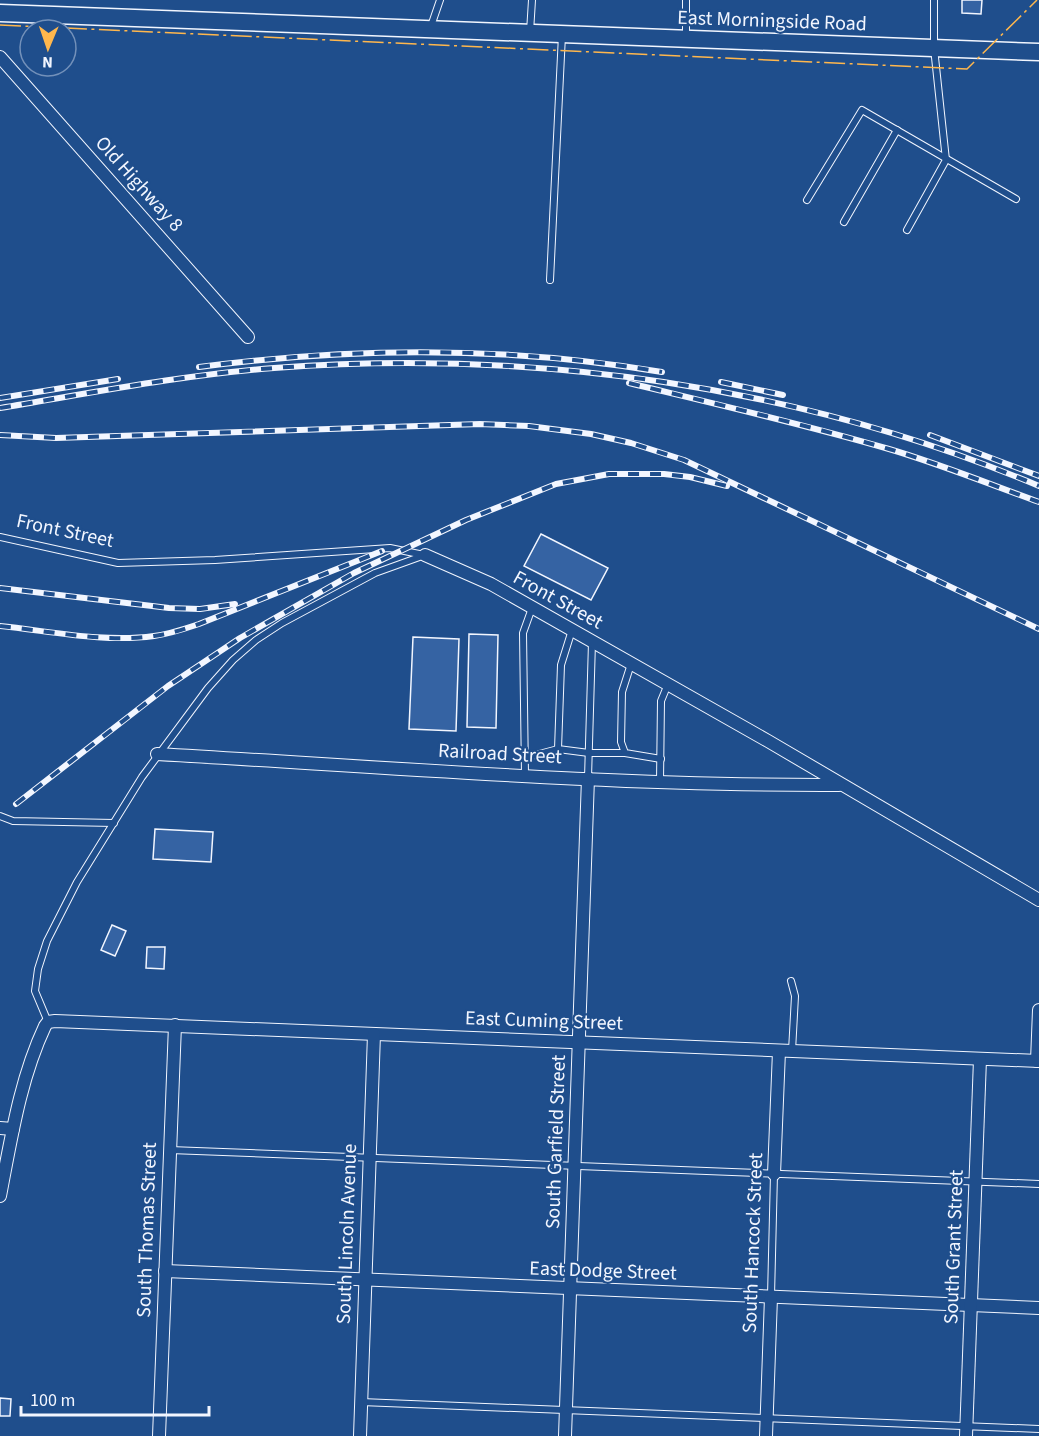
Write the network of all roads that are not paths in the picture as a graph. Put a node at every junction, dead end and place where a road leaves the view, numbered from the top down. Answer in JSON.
{"nodes":[{"id":1,"x":440,"y":0,"type":"edge"},
{"id":2,"x":532,"y":0,"type":"edge"},
{"id":3,"x":686,"y":0,"type":"edge"},
{"id":4,"x":934,"y":0,"type":"edge"},
{"id":5,"x":0,"y":13,"type":"edge"},
{"id":6,"x":430,"y":29,"type":"junction"},
{"id":7,"x":530,"y":33,"type":"junction"},
{"id":8,"x":562,"y":35,"type":"junction"},
{"id":9,"x":686,"y":39,"type":"junction"},
{"id":10,"x":934,"y":48,"type":"junction"},
{"id":11,"x":1039,"y":52,"type":"edge"},
{"id":12,"x":0,"y":57,"type":"edge"},
{"id":13,"x":897,"y":130,"type":"junction"},
{"id":14,"x":946,"y":160,"type":"junction"},
{"id":15,"x":1016,"y":199,"type":"dead end"},
{"id":16,"x":807,"y":200,"type":"dead end"},
{"id":17,"x":844,"y":222,"type":"dead end"},
{"id":18,"x":907,"y":230,"type":"dead end"},
{"id":19,"x":550,"y":280,"type":"dead end"},
{"id":20,"x":248,"y":337,"type":"dead end"},
{"id":21,"x":0,"y":537,"type":"edge"},
{"id":22,"x":425,"y":555,"type":"junction"},
{"id":23,"x":532,"y":608,"type":"junction"},
{"id":24,"x":572,"y":630,"type":"junction"},
{"id":25,"x":592,"y":642,"type":"junction"},
{"id":26,"x":631,"y":663,"type":"junction"},
{"id":27,"x":668,"y":684,"type":"junction"},
{"id":28,"x":558,"y":749,"type":"junction"},
{"id":29,"x":589,"y":753,"type":"junction"},
{"id":30,"x":625,"y":753,"type":"junction"},
{"id":31,"x":158,"y":754,"type":"junction"},
{"id":32,"x":524,"y":758,"type":"junction"},
{"id":33,"x":661,"y":759,"type":"junction"},
{"id":34,"x":525,"y":775,"type":"junction"},
{"id":35,"x":588,"y":778,"type":"junction"},
{"id":36,"x":660,"y":781,"type":"junction"},
{"id":37,"x":840,"y":785,"type":"junction"},
{"id":38,"x":0,"y":816,"type":"edge"},
{"id":39,"x":114,"y":823,"type":"junction"},
{"id":40,"x":1039,"y":900,"type":"edge"},
{"id":41,"x":791,"y":981,"type":"dead end"},
{"id":42,"x":1039,"y":1010,"type":"edge"},
{"id":43,"x":48,"y":1022,"type":"junction"},
{"id":44,"x":175,"y":1025,"type":"junction"},
{"id":45,"x":374,"y":1034,"type":"junction"},
{"id":46,"x":579,"y":1041,"type":"junction"},
{"id":47,"x":779,"y":1051,"type":"junction"},
{"id":48,"x":792,"y":1051,"type":"junction"},
{"id":49,"x":980,"y":1059,"type":"junction"},
{"id":50,"x":1038,"y":1061,"type":"edge"},
{"id":51,"x":0,"y":1128,"type":"edge"},
{"id":52,"x":13,"y":1129,"type":"junction"},
{"id":53,"x":170,"y":1150,"type":"junction"},
{"id":54,"x":370,"y":1156,"type":"junction"},
{"id":55,"x":574,"y":1166,"type":"junction"},
{"id":56,"x":774,"y":1174,"type":"junction"},
{"id":57,"x":976,"y":1182,"type":"junction"},
{"id":58,"x":1039,"y":1184,"type":"edge"},
{"id":59,"x":0,"y":1197,"type":"edge"},
{"id":60,"x":165,"y":1271,"type":"junction"},
{"id":61,"x":365,"y":1280,"type":"junction"},
{"id":62,"x":571,"y":1289,"type":"junction"},
{"id":63,"x":771,"y":1297,"type":"junction"},
{"id":64,"x":970,"y":1305,"type":"junction"},
{"id":65,"x":1039,"y":1308,"type":"edge"},
{"id":66,"x":361,"y":1402,"type":"junction"},
{"id":67,"x":566,"y":1409,"type":"junction"},
{"id":68,"x":767,"y":1418,"type":"junction"},
{"id":69,"x":1039,"y":1429,"type":"edge"},
{"id":70,"x":966,"y":1430,"type":"edge"},
{"id":71,"x":159,"y":1436,"type":"edge"},
{"id":72,"x":360,"y":1436,"type":"edge"},
{"id":73,"x":565,"y":1436,"type":"edge"},
{"id":74,"x":766,"y":1436,"type":"edge"}],
"edges":[{"from":1,"to":6,"type":"lane"},
{"from":2,"to":7,"type":"lane"},
{"from":3,"to":9,"type":"lane"},
{"from":4,"to":10,"type":"lane"},
{"from":5,"to":6,"type":"street","name":"East Morningside Road"},
{"from":6,"to":7,"type":"street","name":"East Morningside Road"},
{"from":7,"to":8,"type":"street","name":"East Morningside Road"},
{"from":8,"to":9,"type":"street","name":"East Morningside Road"},
{"from":8,"to":19,"type":"lane"},
{"from":9,"to":10,"type":"street","name":"East Morningside Road"},
{"from":10,"to":11,"type":"street","name":"East Morningside Road"},
{"from":10,"to":14,"type":"lane"},
{"from":12,"to":20,"type":"street","name":"Old Highway 8"},
{"from":13,"to":14,"type":"lane"},
{"from":13,"to":16,"type":"lane"},
{"from":13,"to":17,"type":"lane"},
{"from":14,"to":15,"type":"lane"},
{"from":14,"to":18,"type":"lane"},
{"from":21,"to":22,"type":"lane","name":"Front Street"},
{"from":22,"to":23,"type":"street","name":"Front Street"},
{"from":22,"to":31,"type":"lane"},
{"from":23,"to":24,"type":"street","name":"Front Street"},
{"from":23,"to":32,"type":"lane"},
{"from":24,"to":25,"type":"street","name":"Front Street"},
{"from":24,"to":28,"type":"lane"},
{"from":25,"to":26,"type":"street","name":"Front Street"},
{"from":25,"to":29,"type":"lane"},
{"from":26,"to":27,"type":"street","name":"Front Street"},
{"from":26,"to":30,"type":"lane"},
{"from":27,"to":33,"type":"lane"},
{"from":27,"to":37,"type":"street","name":"Front Street"},
{"from":28,"to":29,"type":"lane"},
{"from":28,"to":32,"type":"lane"},
{"from":29,"to":30,"type":"lane"},
{"from":29,"to":35,"type":"lane"},
{"from":30,"to":33,"type":"lane"},
{"from":31,"to":34,"type":"street","name":"Railroad Street"},
{"from":31,"to":39,"type":"lane"},
{"from":32,"to":34,"type":"lane"},
{"from":33,"to":36,"type":"lane"},
{"from":34,"to":35,"type":"street","name":"Railroad Street"},
{"from":35,"to":36,"type":"street","name":"Railroad Street"},
{"from":35,"to":46,"type":"street","name":"South Garfield Street"},
{"from":36,"to":37,"type":"street","name":"Railroad Street"},
{"from":37,"to":40,"type":"street","name":"Front Street"},
{"from":38,"to":39,"type":"lane"},
{"from":39,"to":43,"type":"lane"},
{"from":41,"to":48,"type":"lane"},
{"from":42,"to":50,"type":"street"},
{"from":43,"to":44,"type":"street","name":"East Cuming Street"},
{"from":43,"to":52,"type":"street"},
{"from":44,"to":45,"type":"street","name":"East Cuming Street"},
{"from":44,"to":53,"type":"street","name":"South Thomas Street"},
{"from":45,"to":46,"type":"street","name":"East Cuming Street"},
{"from":45,"to":54,"type":"street","name":"South Lincoln Avenue"},
{"from":46,"to":47,"type":"street","name":"East Cuming Street"},
{"from":46,"to":55,"type":"street","name":"South Garfield Street"},
{"from":47,"to":48,"type":"street","name":"East Cuming Street"},
{"from":47,"to":56,"type":"street","name":"South Hancock Street"},
{"from":48,"to":49,"type":"street","name":"East Cuming Street"},
{"from":49,"to":50,"type":"street","name":"East Cuming Street"},
{"from":49,"to":57,"type":"street","name":"South Grant Street"},
{"from":51,"to":52,"type":"street"},
{"from":52,"to":59,"type":"street"},
{"from":53,"to":54,"type":"lane"},
{"from":53,"to":60,"type":"street","name":"South Thomas Street"},
{"from":54,"to":55,"type":"lane"},
{"from":54,"to":61,"type":"street","name":"South Lincoln Avenue"},
{"from":55,"to":56,"type":"lane"},
{"from":55,"to":62,"type":"street","name":"South Garfield Street"},
{"from":56,"to":57,"type":"lane"},
{"from":56,"to":63,"type":"lane","name":"South Hancock Street"},
{"from":57,"to":58,"type":"lane"},
{"from":57,"to":64,"type":"street","name":"South Grant Street"},
{"from":60,"to":61,"type":"street","name":"East Dodge Street"},
{"from":60,"to":71,"type":"street","name":"South Thomas Street"},
{"from":61,"to":62,"type":"street","name":"East Dodge Street"},
{"from":61,"to":66,"type":"street","name":"South Lincoln Avenue"},
{"from":62,"to":63,"type":"street","name":"East Dodge Street"},
{"from":62,"to":67,"type":"street","name":"South Garfield Street"},
{"from":63,"to":64,"type":"street","name":"East Dodge Street"},
{"from":63,"to":68,"type":"street","name":"South Hancock Street"},
{"from":64,"to":65,"type":"street","name":"East Dodge Street"},
{"from":64,"to":70,"type":"street","name":"South Grant Street"},
{"from":66,"to":67,"type":"lane"},
{"from":66,"to":72,"type":"street","name":"South Lincoln Avenue"},
{"from":67,"to":68,"type":"lane"},
{"from":67,"to":73,"type":"street","name":"South Garfield Street"},
{"from":68,"to":70,"type":"lane"},
{"from":68,"to":74,"type":"street","name":"South Hancock Street"},
{"from":69,"to":70,"type":"lane"}]}
